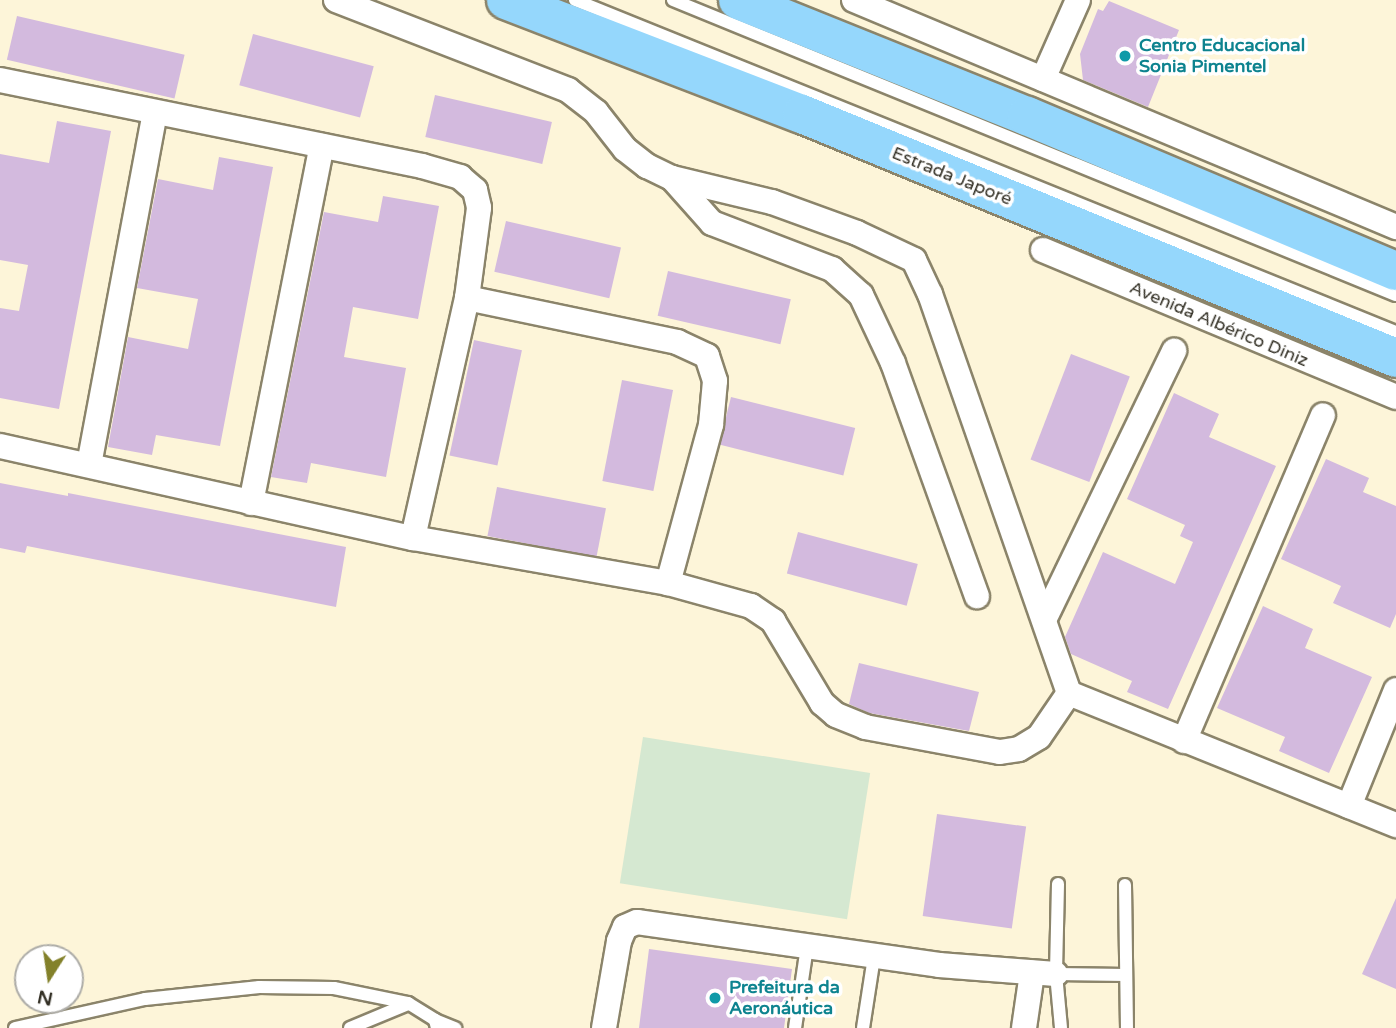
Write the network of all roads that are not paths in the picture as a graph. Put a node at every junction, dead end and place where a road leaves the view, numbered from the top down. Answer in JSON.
{"nodes":[{"id":1,"x":336,"y":0,"type":"edge"},
{"id":2,"x":506,"y":0,"type":"edge"},
{"id":3,"x":575,"y":0,"type":"edge"},
{"id":4,"x":673,"y":0,"type":"edge"},
{"id":5,"x":738,"y":0,"type":"edge"},
{"id":6,"x":854,"y":0,"type":"edge"},
{"id":7,"x":1078,"y":0,"type":"edge"},
{"id":8,"x":1043,"y":79,"type":"junction"},
{"id":9,"x":0,"y":80,"type":"edge"},
{"id":10,"x":155,"y":113,"type":"junction"},
{"id":11,"x":322,"y":146,"type":"junction"},
{"id":12,"x":672,"y":178,"type":"junction"},
{"id":13,"x":1396,"y":227,"type":"edge"},
{"id":14,"x":1043,"y":250,"type":"dead end"},
{"id":15,"x":1396,"y":271,"type":"edge"},
{"id":16,"x":1396,"y":295,"type":"edge"},
{"id":17,"x":467,"y":298,"type":"junction"},
{"id":18,"x":1396,"y":332,"type":"edge"},
{"id":19,"x":1174,"y":351,"type":"dead end"},
{"id":20,"x":1396,"y":358,"type":"edge"},
{"id":21,"x":1396,"y":397,"type":"edge"},
{"id":22,"x":1323,"y":415,"type":"dead end"},
{"id":23,"x":0,"y":446,"type":"edge"},
{"id":24,"x":89,"y":465,"type":"junction"},
{"id":25,"x":251,"y":503,"type":"junction"},
{"id":26,"x":413,"y":538,"type":"junction"},
{"id":27,"x":668,"y":583,"type":"junction"},
{"id":28,"x":977,"y":596,"type":"dead end"},
{"id":29,"x":1045,"y":618,"type":"junction"},
{"id":30,"x":1396,"y":690,"type":"edge"},
{"id":31,"x":1069,"y":693,"type":"junction"},
{"id":32,"x":1184,"y":741,"type":"junction"},
{"id":33,"x":1349,"y":806,"type":"junction"},
{"id":34,"x":1396,"y":825,"type":"edge"},
{"id":35,"x":1058,"y":884,"type":"dead end"},
{"id":36,"x":1125,"y":885,"type":"dead end"},
{"id":37,"x":807,"y":947,"type":"junction"},
{"id":38,"x":874,"y":957,"type":"junction"},
{"id":39,"x":1044,"y":974,"type":"junction"},
{"id":40,"x":1126,"y":975,"type":"junction"},
{"id":41,"x":408,"y":1003,"type":"junction"},
{"id":42,"x":436,"y":1024,"type":"edge"},
{"id":43,"x":15,"y":1028,"type":"edge"},
{"id":44,"x":350,"y":1028,"type":"edge"},
{"id":45,"x":455,"y":1028,"type":"edge"},
{"id":46,"x":604,"y":1028,"type":"edge"},
{"id":47,"x":795,"y":1028,"type":"edge"},
{"id":48,"x":863,"y":1028,"type":"edge"},
{"id":49,"x":1024,"y":1028,"type":"edge"},
{"id":50,"x":1060,"y":1028,"type":"edge"},
{"id":51,"x":1127,"y":1028,"type":"edge"}],
"edges":[{"from":1,"to":12,"type":"street"},
{"from":2,"to":20,"type":"main road","name":"Estrada Japoré"},
{"from":3,"to":18,"type":"lane"},
{"from":4,"to":16,"type":"lane"},
{"from":5,"to":15,"type":"main road"},
{"from":6,"to":8,"type":"street"},
{"from":7,"to":8,"type":"street"},
{"from":8,"to":13,"type":"street"},
{"from":9,"to":10,"type":"street"},
{"from":10,"to":11,"type":"street"},
{"from":10,"to":24,"type":"street"},
{"from":11,"to":17,"type":"street"},
{"from":11,"to":25,"type":"street"},
{"from":12,"to":28,"type":"street"},
{"from":12,"to":29,"type":"street"},
{"from":14,"to":21,"type":"street","name":"Avenida Albérico Diniz"},
{"from":17,"to":26,"type":"street"},
{"from":17,"to":27,"type":"street"},
{"from":19,"to":29,"type":"street"},
{"from":22,"to":32,"type":"street"},
{"from":23,"to":24,"type":"street"},
{"from":24,"to":25,"type":"street"},
{"from":25,"to":26,"type":"street"},
{"from":26,"to":27,"type":"street"},
{"from":27,"to":31,"type":"street"},
{"from":29,"to":31,"type":"street"},
{"from":30,"to":33,"type":"street"},
{"from":31,"to":32,"type":"street"},
{"from":32,"to":33,"type":"street"},
{"from":33,"to":34,"type":"street"},
{"from":35,"to":39,"type":"lane"},
{"from":36,"to":40,"type":"lane"},
{"from":37,"to":38,"type":"street"},
{"from":37,"to":46,"type":"street"},
{"from":37,"to":47,"type":"lane"},
{"from":38,"to":39,"type":"street"},
{"from":38,"to":48,"type":"lane"},
{"from":39,"to":40,"type":"lane"},
{"from":39,"to":49,"type":"street"},
{"from":39,"to":50,"type":"lane"},
{"from":40,"to":51,"type":"lane"},
{"from":41,"to":42,"type":"lane"},
{"from":41,"to":43,"type":"lane"},
{"from":41,"to":44,"type":"lane"},
{"from":42,"to":45,"type":"lane"}]}
